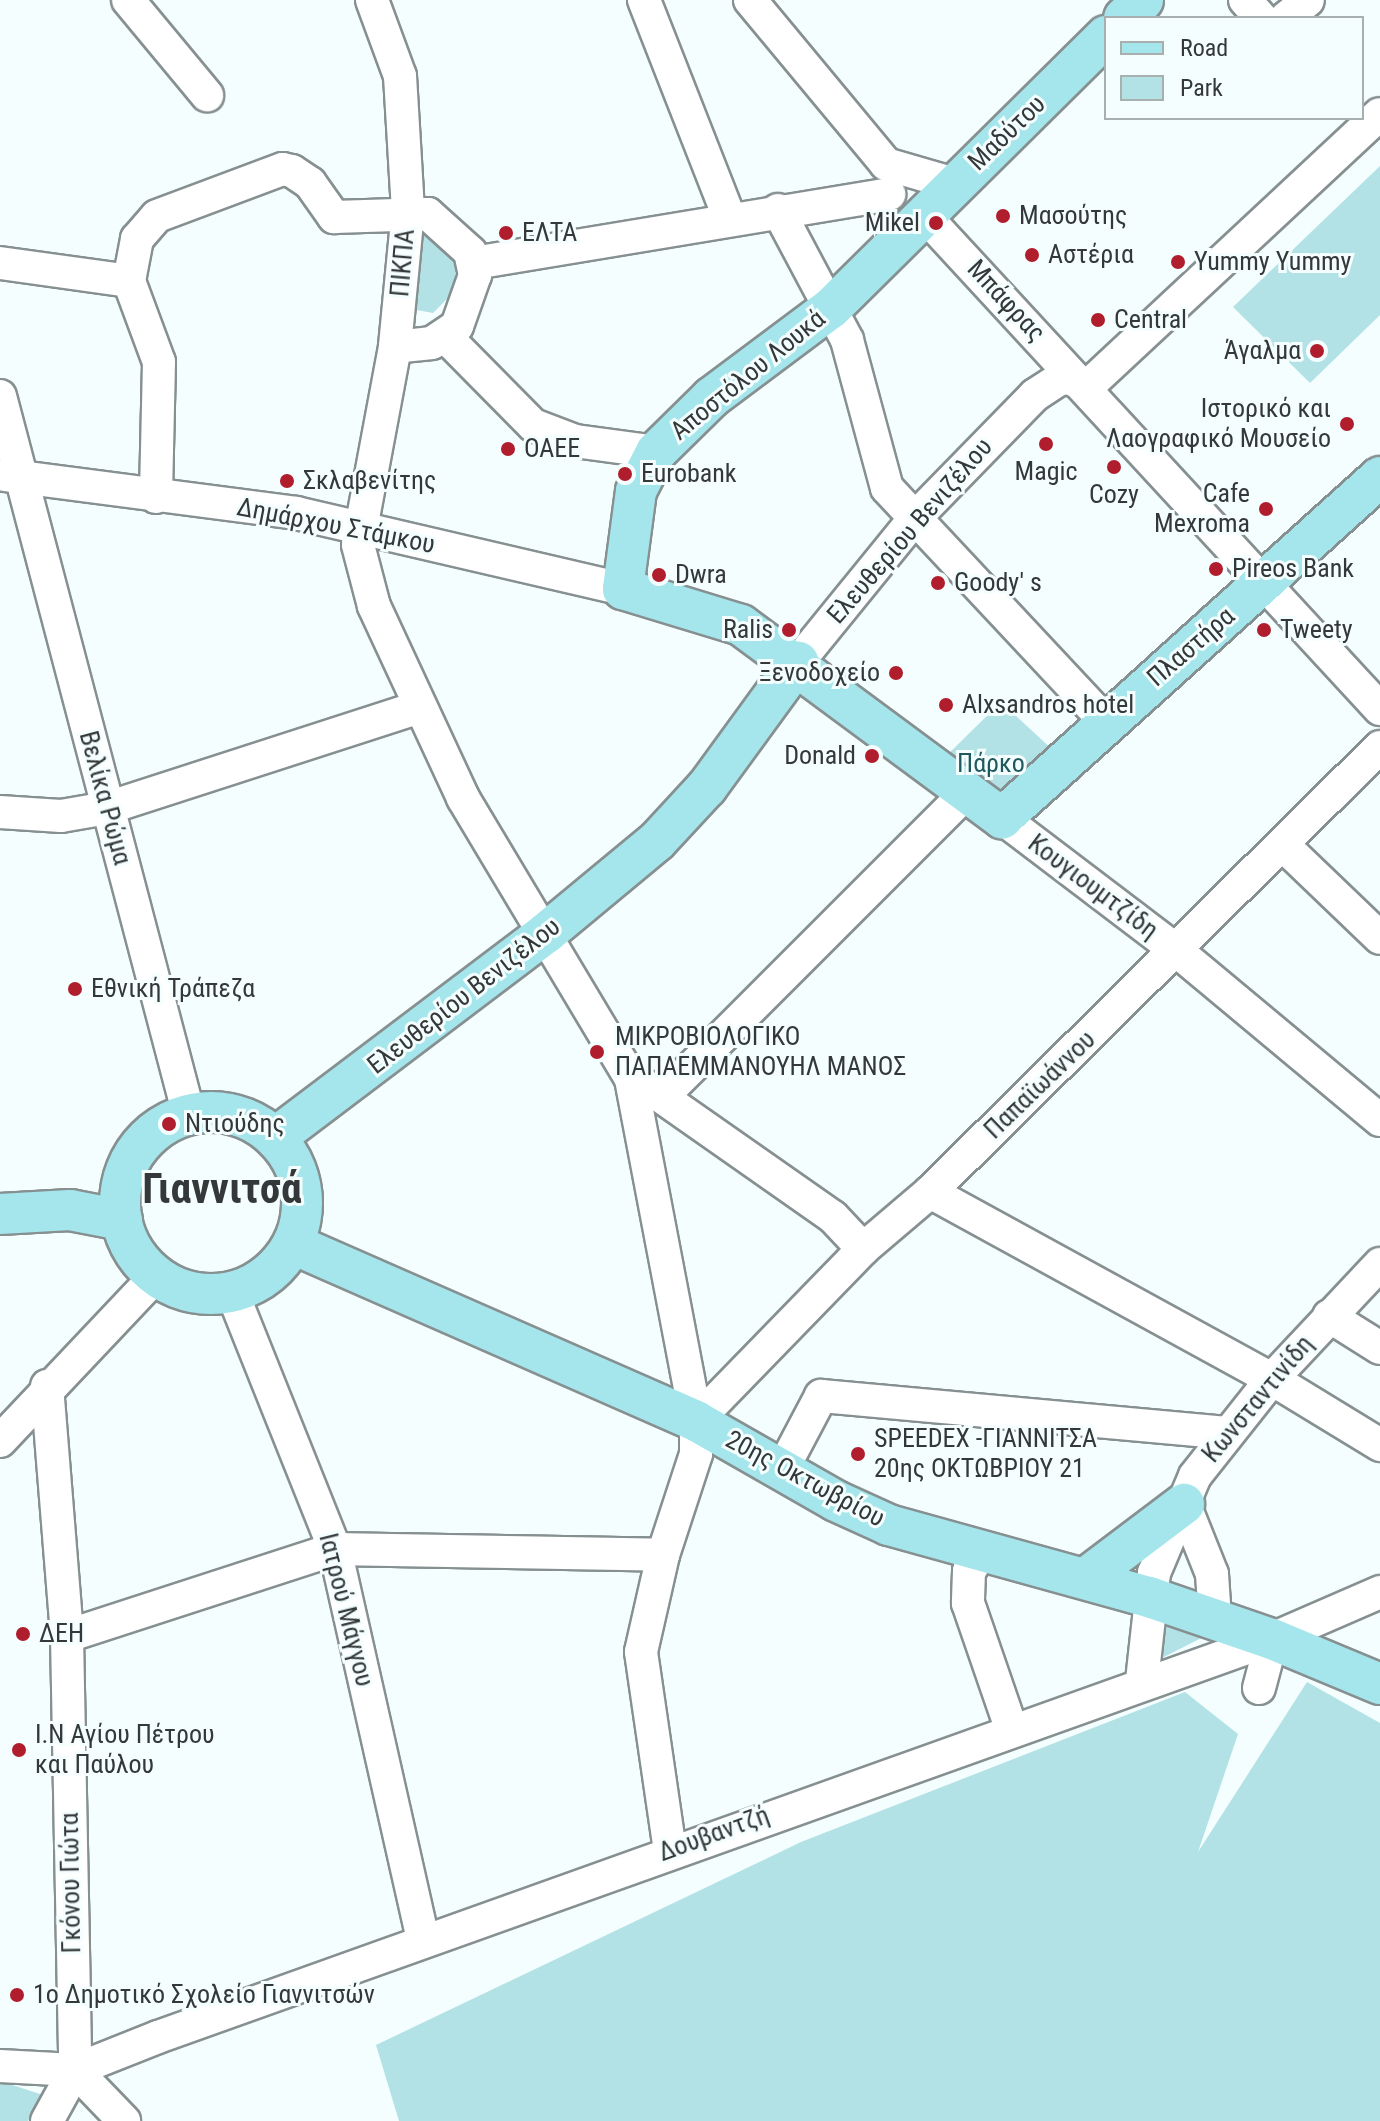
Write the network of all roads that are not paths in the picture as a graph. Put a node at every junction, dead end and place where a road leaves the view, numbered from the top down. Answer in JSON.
{"nodes":[{"id":1,"x":128,"y":0,"type":"edge"},
{"id":2,"x":372,"y":0,"type":"edge"},
{"id":3,"x":644,"y":0,"type":"edge"},
{"id":4,"x":750,"y":0,"type":"edge"},
{"id":5,"x":1143,"y":0,"type":"edge"},
{"id":6,"x":1245,"y":0,"type":"edge"},
{"id":7,"x":1308,"y":0,"type":"edge"},
{"id":8,"x":1126,"y":16,"type":"edge"},
{"id":9,"x":1259,"y":16,"type":"edge"},
{"id":10,"x":1288,"y":16,"type":"edge"},
{"id":11,"x":1104,"y":38,"type":"edge"},
{"id":12,"x":207,"y":95,"type":"dead end"},
{"id":13,"x":1368,"y":129,"type":"edge"},
{"id":14,"x":888,"y":179,"type":"junction"},
{"id":15,"x":955,"y":184,"type":"junction"},
{"id":16,"x":778,"y":210,"type":"junction"},
{"id":17,"x":408,"y":211,"type":"junction"},
{"id":18,"x":729,"y":217,"type":"junction"},
{"id":19,"x":917,"y":224,"type":"junction"},
{"id":20,"x":0,"y":263,"type":"edge"},
{"id":21,"x":474,"y":263,"type":"junction"},
{"id":22,"x":129,"y":281,"type":"junction"},
{"id":23,"x":831,"y":308,"type":"junction"},
{"id":24,"x":446,"y":337,"type":"junction"},
{"id":25,"x":395,"y":347,"type":"junction"},
{"id":26,"x":1087,"y":387,"type":"junction"},
{"id":27,"x":0,"y":396,"type":"edge"},
{"id":28,"x":656,"y":452,"type":"junction"},
{"id":29,"x":11,"y":477,"type":"edge"},
{"id":30,"x":1380,"y":477,"type":"edge"},
{"id":31,"x":156,"y":497,"type":"junction"},
{"id":32,"x":915,"y":518,"type":"junction"},
{"id":33,"x":359,"y":527,"type":"junction"},
{"id":34,"x":1265,"y":583,"type":"junction"},
{"id":35,"x":623,"y":589,"type":"junction"},
{"id":36,"x":798,"y":662,"type":"junction"},
{"id":37,"x":419,"y":707,"type":"junction"},
{"id":38,"x":1380,"y":709,"type":"edge"},
{"id":39,"x":1105,"y":721,"type":"junction"},
{"id":40,"x":1380,"y":747,"type":"edge"},
{"id":41,"x":967,"y":792,"type":"junction"},
{"id":42,"x":107,"y":808,"type":"junction"},
{"id":43,"x":0,"y":812,"type":"edge"},
{"id":44,"x":1002,"y":818,"type":"junction"},
{"id":45,"x":1283,"y":845,"type":"junction"},
{"id":46,"x":546,"y":933,"type":"junction"},
{"id":47,"x":1380,"y":938,"type":"edge"},
{"id":48,"x":1177,"y":951,"type":"junction"},
{"id":49,"x":631,"y":1079,"type":"junction"},
{"id":50,"x":664,"y":1095,"type":"junction"},
{"id":51,"x":189,"y":1115,"type":"junction"},
{"id":52,"x":1380,"y":1120,"type":"edge"},
{"id":53,"x":275,"y":1138,"type":"junction"},
{"id":54,"x":930,"y":1192,"type":"junction"},
{"id":55,"x":0,"y":1214,"type":"edge"},
{"id":56,"x":122,"y":1220,"type":"junction"},
{"id":57,"x":293,"y":1244,"type":"junction"},
{"id":58,"x":863,"y":1249,"type":"junction"},
{"id":59,"x":1380,"y":1264,"type":"edge"},
{"id":60,"x":157,"y":1275,"type":"junction"},
{"id":61,"x":232,"y":1292,"type":"junction"},
{"id":62,"x":1329,"y":1316,"type":"junction"},
{"id":63,"x":1380,"y":1348,"type":"edge"},
{"id":64,"x":1272,"y":1379,"type":"junction"},
{"id":65,"x":47,"y":1386,"type":"junction"},
{"id":66,"x":696,"y":1421,"type":"junction"},
{"id":67,"x":1227,"y":1433,"type":"junction"},
{"id":68,"x":0,"y":1441,"type":"edge"},
{"id":69,"x":1380,"y":1445,"type":"edge"},
{"id":70,"x":782,"y":1470,"type":"junction"},
{"id":71,"x":1184,"y":1504,"type":"junction"},
{"id":72,"x":335,"y":1549,"type":"junction"},
{"id":73,"x":982,"y":1552,"type":"junction"},
{"id":74,"x":663,"y":1555,"type":"junction"},
{"id":75,"x":1086,"y":1578,"type":"junction"},
{"id":76,"x":1380,"y":1592,"type":"edge"},
{"id":77,"x":1149,"y":1597,"type":"junction"},
{"id":78,"x":1215,"y":1619,"type":"junction"},
{"id":79,"x":67,"y":1636,"type":"junction"},
{"id":80,"x":1272,"y":1639,"type":"junction"},
{"id":81,"x":1142,"y":1681,"type":"junction"},
{"id":82,"x":1380,"y":1684,"type":"edge"},
{"id":83,"x":1259,"y":1688,"type":"dead end"},
{"id":84,"x":1011,"y":1728,"type":"junction"},
{"id":85,"x":670,"y":1850,"type":"junction"},
{"id":86,"x":423,"y":1939,"type":"junction"},
{"id":87,"x":0,"y":2066,"type":"edge"},
{"id":88,"x":75,"y":2070,"type":"junction"},
{"id":89,"x":47,"y":2121,"type":"edge"},
{"id":90,"x":124,"y":2121,"type":"edge"}],
"edges":[{"from":1,"to":12,"type":"street"},
{"from":2,"to":17,"type":"street","name":"ΠΙΚΠΑ"},
{"from":3,"to":18,"type":"street"},
{"from":4,"to":14,"type":"street"},
{"from":5,"to":8,"type":"main road"},
{"from":6,"to":9,"type":"street"},
{"from":7,"to":10,"type":"street"},
{"from":11,"to":15,"type":"main road","name":"Μαδύτου"},
{"from":13,"to":26,"type":"street"},
{"from":14,"to":15,"type":"street"},
{"from":14,"to":16,"type":"street"},
{"from":14,"to":19,"type":"street","name":"Μπάφρας"},
{"from":15,"to":19,"type":"main road","name":"Μαδύτου"},
{"from":16,"to":18,"type":"street"},
{"from":16,"to":23,"type":"street"},
{"from":17,"to":21,"type":"street"},
{"from":17,"to":22,"type":"street"},
{"from":17,"to":25,"type":"street","name":"ΠΙΚΠΑ"},
{"from":18,"to":21,"type":"street"},
{"from":19,"to":23,"type":"main road","name":"Αποστόλου Λουκά"},
{"from":19,"to":26,"type":"street","name":"Μπάφρας"},
{"from":20,"to":22,"type":"street"},
{"from":21,"to":24,"type":"street"},
{"from":22,"to":31,"type":"street"},
{"from":23,"to":28,"type":"main road","name":"Αποστόλου Λουκά"},
{"from":23,"to":32,"type":"street"},
{"from":24,"to":25,"type":"street"},
{"from":24,"to":28,"type":"street"},
{"from":25,"to":33,"type":"street","name":"ΠΙΚΠΑ"},
{"from":26,"to":32,"type":"street","name":"Ελευθερίου Βενιζέλου"},
{"from":26,"to":34,"type":"street","name":"Μπάφρας"},
{"from":27,"to":29,"type":"street","name":"Βελίκα Ρώμα"},
{"from":28,"to":35,"type":"main road","name":"Αποστόλου Λουκά"},
{"from":29,"to":31,"type":"street","name":"Δημάρχου Στάμκου"},
{"from":29,"to":42,"type":"street","name":"Βελίκα Ρώμα"},
{"from":30,"to":34,"type":"main road","name":"Πλαστήρα"},
{"from":31,"to":33,"type":"street","name":"Δημάρχου Στάμκου"},
{"from":32,"to":36,"type":"street","name":"Ελευθερίου Βενιζέλου"},
{"from":32,"to":39,"type":"street"},
{"from":33,"to":35,"type":"street","name":"Δημάρχου Στάμκου"},
{"from":33,"to":37,"type":"street","name":"ΠΙΚΠΑ"},
{"from":34,"to":38,"type":"street","name":"Μπάφρας"},
{"from":34,"to":39,"type":"main road","name":"Πλαστήρα"},
{"from":35,"to":36,"type":"main road","name":"Κουγιουμτζίδη"},
{"from":36,"to":41,"type":"main road","name":"Κουγιουμτζίδη"},
{"from":36,"to":46,"type":"main road","name":"Ελευθερίου Βενιζέλου"},
{"from":37,"to":42,"type":"street"},
{"from":37,"to":46,"type":"street","name":"ΠΙΚΠΑ"},
{"from":39,"to":44,"type":"main road","name":"Πλαστήρα"},
{"from":40,"to":45,"type":"street","name":"Παπαϊωάννου"},
{"from":41,"to":44,"type":"main road","name":"Κουγιουμτζίδη"},
{"from":41,"to":50,"type":"street"},
{"from":42,"to":43,"type":"street"},
{"from":42,"to":51,"type":"street","name":"Βελίκα Ρώμα"},
{"from":44,"to":48,"type":"street","name":"Κουγιουμτζίδη"},
{"from":45,"to":47,"type":"street"},
{"from":45,"to":48,"type":"street","name":"Παπαϊωάννου"},
{"from":46,"to":49,"type":"street","name":"ΠΙΚΠΑ"},
{"from":46,"to":53,"type":"main road","name":"Ελευθερίου Βενιζέλου"},
{"from":48,"to":52,"type":"street","name":"Κουγιουμτζίδη"},
{"from":48,"to":54,"type":"street","name":"Παπαϊωάννου"},
{"from":49,"to":50,"type":"street"},
{"from":49,"to":66,"type":"street"},
{"from":50,"to":58,"type":"street"},
{"from":51,"to":53,"type":"main road"},
{"from":51,"to":56,"type":"main road"},
{"from":53,"to":57,"type":"main road"},
{"from":54,"to":58,"type":"street","name":"Παπαϊωάννου"},
{"from":54,"to":64,"type":"street"},
{"from":55,"to":56,"type":"main road"},
{"from":56,"to":60,"type":"main road"},
{"from":57,"to":61,"type":"main road"},
{"from":57,"to":66,"type":"main road","name":"20ης Οκτωβρίου"},
{"from":58,"to":66,"type":"street","name":"Παπαϊωάννου"},
{"from":59,"to":62,"type":"street","name":"Κωνσταντινίδη"},
{"from":60,"to":61,"type":"main road"},
{"from":60,"to":65,"type":"street"},
{"from":61,"to":72,"type":"street","name":"Ιατρού Μάγγου"},
{"from":62,"to":63,"type":"street"},
{"from":62,"to":64,"type":"street","name":"Κωνσταντινίδη"},
{"from":64,"to":67,"type":"street","name":"Κωνσταντινίδη"},
{"from":64,"to":69,"type":"street"},
{"from":65,"to":68,"type":"street"},
{"from":65,"to":79,"type":"street","name":"Γκόνου Γιώτα"},
{"from":66,"to":70,"type":"main road","name":"20ης Οκτωβρίου"},
{"from":66,"to":74,"type":"street"},
{"from":67,"to":70,"type":"street"},
{"from":67,"to":71,"type":"street","name":"Κωνσταντινίδη"},
{"from":70,"to":73,"type":"main road","name":"20ης Οκτωβρίου"},
{"from":71,"to":75,"type":"main road"},
{"from":71,"to":77,"type":"street","name":"Κωνσταντινίδη"},
{"from":71,"to":78,"type":"street"},
{"from":72,"to":74,"type":"street"},
{"from":72,"to":79,"type":"street"},
{"from":72,"to":86,"type":"street","name":"Ιατρού Μάγγου"},
{"from":73,"to":75,"type":"main road","name":"20ης Οκτωβρίου"},
{"from":73,"to":84,"type":"street"},
{"from":74,"to":85,"type":"street"},
{"from":75,"to":77,"type":"main road","name":"20ης Οκτωβρίου"},
{"from":76,"to":80,"type":"street","name":"Δουβαντζή"},
{"from":77,"to":78,"type":"main road","name":"20ης Οκτωβρίου"},
{"from":77,"to":81,"type":"street","name":"Κωνσταντινίδη"},
{"from":78,"to":80,"type":"main road","name":"20ης Οκτωβρίου"},
{"from":79,"to":88,"type":"street","name":"Γκόνου Γιώτα"},
{"from":80,"to":81,"type":"street","name":"Δουβαντζή"},
{"from":80,"to":82,"type":"main road","name":"20ης Οκτωβρίου"},
{"from":80,"to":83,"type":"street"},
{"from":81,"to":84,"type":"street","name":"Δουβαντζή"},
{"from":84,"to":85,"type":"street","name":"Δουβαντζή"},
{"from":85,"to":86,"type":"street","name":"Δουβαντζή"},
{"from":86,"to":88,"type":"street","name":"Δουβαντζή"},
{"from":87,"to":88,"type":"street"},
{"from":88,"to":89,"type":"street"},
{"from":88,"to":90,"type":"street"}]}
